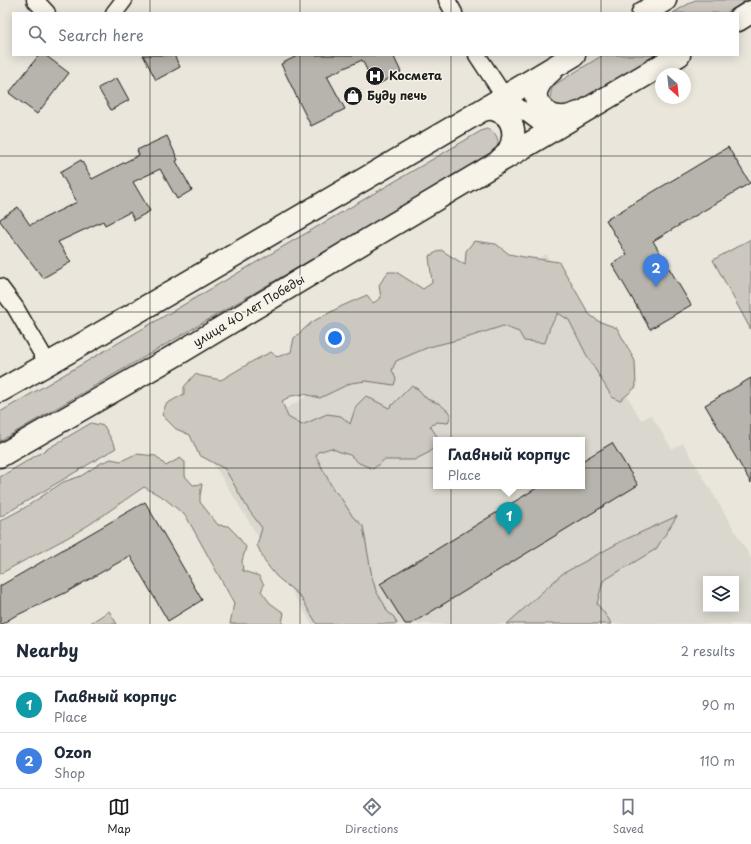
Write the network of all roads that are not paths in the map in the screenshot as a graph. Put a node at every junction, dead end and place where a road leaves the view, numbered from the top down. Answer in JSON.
{"nodes":[{"id":1,"x":35,"y":0,"type":"edge"},
{"id":2,"x":124,"y":0,"type":"edge"},
{"id":3,"x":447,"y":0,"type":"edge"},
{"id":4,"x":665,"y":0,"type":"edge"},
{"id":5,"x":46,"y":12,"type":"edge"},
{"id":6,"x":115,"y":12,"type":"edge"},
{"id":7,"x":453,"y":12,"type":"edge"},
{"id":8,"x":645,"y":12,"type":"edge"},
{"id":9,"x":751,"y":12,"type":"edge"},
{"id":10,"x":739,"y":19,"type":"edge"},
{"id":11,"x":478,"y":56,"type":"edge"},
{"id":12,"x":677,"y":56,"type":"edge"},
{"id":13,"x":568,"y":59,"type":"edge"},
{"id":14,"x":504,"y":96,"type":"junction"},
{"id":15,"x":584,"y":112,"type":"junction"},
{"id":16,"x":474,"y":115,"type":"junction"},
{"id":17,"x":550,"y":131,"type":"junction"},
{"id":18,"x":496,"y":163,"type":"junction"},
{"id":19,"x":0,"y":287,"type":"edge"},
{"id":20,"x":48,"y":364,"type":"junction"},
{"id":21,"x":0,"y":391,"type":"edge"},
{"id":22,"x":0,"y":456,"type":"edge"}],
"edges":[{"from":1,"to":5,"type":"street"},
{"from":2,"to":6,"type":"street"},
{"from":3,"to":7,"type":"street"},
{"from":4,"to":8,"type":"main road"},
{"from":9,"to":10,"type":"main road"},
{"from":11,"to":14,"type":"street"},
{"from":12,"to":15,"type":"main road","name":"улица 40 лет Победы"},
{"from":13,"to":14,"type":"main road","name":"улица 40 лет Победы"},
{"from":13,"to":15,"type":"main road","name":"улица 40 лет Победы"},
{"from":14,"to":16,"type":"main road","name":"улица 40 лет Победы"},
{"from":14,"to":17,"type":"street"},
{"from":15,"to":17,"type":"main road","name":"улица 40 лет Победы"},
{"from":16,"to":18,"type":"main road","name":"улица 40 лет Победы"},
{"from":16,"to":20,"type":"main road","name":"улица 40 лет Победы"},
{"from":17,"to":18,"type":"main road","name":"улица 40 лет Победы"},
{"from":18,"to":22,"type":"main road","name":"улица 40 лет Победы"},
{"from":19,"to":20,"type":"street"},
{"from":20,"to":21,"type":"main road","name":"улица 40 лет Победы"}]}
